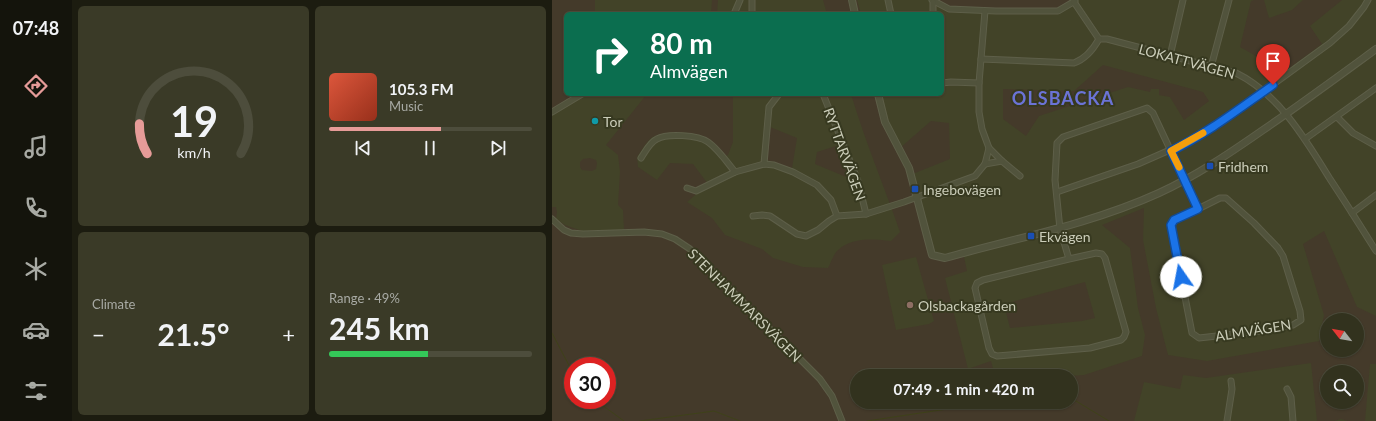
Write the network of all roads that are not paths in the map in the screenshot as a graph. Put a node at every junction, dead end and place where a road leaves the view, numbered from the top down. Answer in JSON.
{"nodes":[{"id":1,"x":740,"y":0,"type":"edge"},
{"id":2,"x":752,"y":0,"type":"edge"},
{"id":3,"x":852,"y":0,"type":"edge"},
{"id":4,"x":888,"y":0,"type":"edge"},
{"id":5,"x":1184,"y":0,"type":"edge"},
{"id":6,"x":1229,"y":0,"type":"edge"},
{"id":7,"x":1368,"y":0,"type":"edge"},
{"id":8,"x":933,"y":1,"type":"edge"},
{"id":9,"x":1075,"y":1,"type":"edge"},
{"id":10,"x":985,"y":11,"type":"junction"},
{"id":11,"x":735,"y":12,"type":"edge"},
{"id":12,"x":752,"y":12,"type":"edge"},
{"id":13,"x":855,"y":12,"type":"edge"},
{"id":14,"x":891,"y":12,"type":"edge"},
{"id":15,"x":933,"y":12,"type":"edge"},
{"id":16,"x":1099,"y":39,"type":"junction"},
{"id":17,"x":1376,"y":49,"type":"edge"},
{"id":18,"x":1170,"y":56,"type":"junction"},
{"id":19,"x":981,"y":59,"type":"junction"},
{"id":20,"x":1212,"y":66,"type":"junction"},
{"id":21,"x":944,"y":83,"type":"edge"},
{"id":22,"x":979,"y":83,"type":"junction"},
{"id":23,"x":1376,"y":88,"type":"edge"},
{"id":24,"x":1264,"y":92,"type":"junction"},
{"id":25,"x":579,"y":96,"type":"edge"},
{"id":26,"x":777,"y":96,"type":"edge"},
{"id":27,"x":824,"y":96,"type":"edge"},
{"id":28,"x":879,"y":96,"type":"edge"},
{"id":29,"x":552,"y":112,"type":"edge"},
{"id":30,"x":1285,"y":114,"type":"junction"},
{"id":31,"x":1337,"y":117,"type":"junction"},
{"id":32,"x":1305,"y":140,"type":"junction"},
{"id":33,"x":1376,"y":146,"type":"edge"},
{"id":34,"x":989,"y":148,"type":"junction"},
{"id":35,"x":1171,"y":151,"type":"junction"},
{"id":36,"x":641,"y":158,"type":"dead end"},
{"id":37,"x":1002,"y":161,"type":"junction"},
{"id":38,"x":764,"y":164,"type":"junction"},
{"id":39,"x":985,"y":164,"type":"junction"},
{"id":40,"x":735,"y":172,"type":"junction"},
{"id":41,"x":1020,"y":176,"type":"dead end"},
{"id":42,"x":1185,"y":180,"type":"junction"},
{"id":43,"x":687,"y":188,"type":"dead end"},
{"id":44,"x":1057,"y":192,"type":"junction"},
{"id":45,"x":1376,"y":195,"type":"edge"},
{"id":46,"x":917,"y":198,"type":"junction"},
{"id":47,"x":1198,"y":209,"type":"junction"},
{"id":48,"x":1352,"y":213,"type":"junction"},
{"id":49,"x":866,"y":214,"type":"junction"},
{"id":50,"x":753,"y":216,"type":"dead end"},
{"id":51,"x":837,"y":216,"type":"junction"},
{"id":52,"x":552,"y":219,"type":"edge"},
{"id":53,"x":1060,"y":229,"type":"junction"},
{"id":54,"x":1376,"y":251,"type":"edge"},
{"id":55,"x":1069,"y":260,"type":"junction"},
{"id":56,"x":1231,"y":381,"type":"dead end"},
{"id":57,"x":1287,"y":389,"type":"dead end"},
{"id":58,"x":842,"y":421,"type":"edge"},
{"id":59,"x":1227,"y":421,"type":"edge"},
{"id":60,"x":1293,"y":421,"type":"edge"}],
"edges":[{"from":1,"to":11,"type":"street"},
{"from":2,"to":12,"type":"street"},
{"from":3,"to":13,"type":"street"},
{"from":4,"to":14,"type":"street"},
{"from":5,"to":18,"type":"street"},
{"from":6,"to":20,"type":"street"},
{"from":7,"to":24,"type":"street"},
{"from":8,"to":10,"type":"street"},
{"from":8,"to":15,"type":"street"},
{"from":9,"to":10,"type":"street"},
{"from":9,"to":16,"type":"street"},
{"from":10,"to":19,"type":"street"},
{"from":16,"to":18,"type":"street","name":"LOKATTVÄGEN"},
{"from":16,"to":19,"type":"street"},
{"from":17,"to":30,"type":"street"},
{"from":18,"to":20,"type":"street","name":"LOKATTVÄGEN"},
{"from":19,"to":22,"type":"street"},
{"from":20,"to":24,"type":"street","name":"LOKATTVÄGEN"},
{"from":21,"to":22,"type":"street"},
{"from":22,"to":34,"type":"street"},
{"from":23,"to":31,"type":"street"},
{"from":24,"to":30,"type":"street","name":"LOKATTVÄGEN"},
{"from":24,"to":35,"type":"street"},
{"from":25,"to":29,"type":"street"},
{"from":26,"to":38,"type":"street"},
{"from":27,"to":49,"type":"street","name":"RYTTARVÄGEN"},
{"from":28,"to":46,"type":"street"},
{"from":30,"to":32,"type":"street","name":"LOKATTVÄGEN"},
{"from":30,"to":42,"type":"street"},
{"from":31,"to":32,"type":"street"},
{"from":31,"to":33,"type":"street"},
{"from":32,"to":48,"type":"street","name":"LOKATTVÄGEN"},
{"from":34,"to":37,"type":"street"},
{"from":34,"to":39,"type":"street"},
{"from":35,"to":42,"type":"street"},
{"from":35,"to":44,"type":"street"},
{"from":35,"to":44,"type":"street"},
{"from":36,"to":40,"type":"street"},
{"from":37,"to":39,"type":"street"},
{"from":37,"to":41,"type":"street"},
{"from":38,"to":40,"type":"street"},
{"from":38,"to":51,"type":"street"},
{"from":39,"to":46,"type":"street"},
{"from":40,"to":43,"type":"street"},
{"from":42,"to":47,"type":"street"},
{"from":42,"to":53,"type":"street"},
{"from":44,"to":53,"type":"street"},
{"from":45,"to":48,"type":"street"},
{"from":46,"to":49,"type":"street"},
{"from":46,"to":53,"type":"street"},
{"from":47,"to":47,"type":"street","name":"ALMVÄGEN"},
{"from":48,"to":54,"type":"street","name":"LOKATTVÄGEN"},
{"from":49,"to":51,"type":"street"},
{"from":50,"to":51,"type":"street"},
{"from":52,"to":58,"type":"street","name":"STENHAMMARSVÄGEN"},
{"from":53,"to":55,"type":"street"},
{"from":55,"to":55,"type":"street"},
{"from":56,"to":59,"type":"street"},
{"from":57,"to":60,"type":"street"}]}
